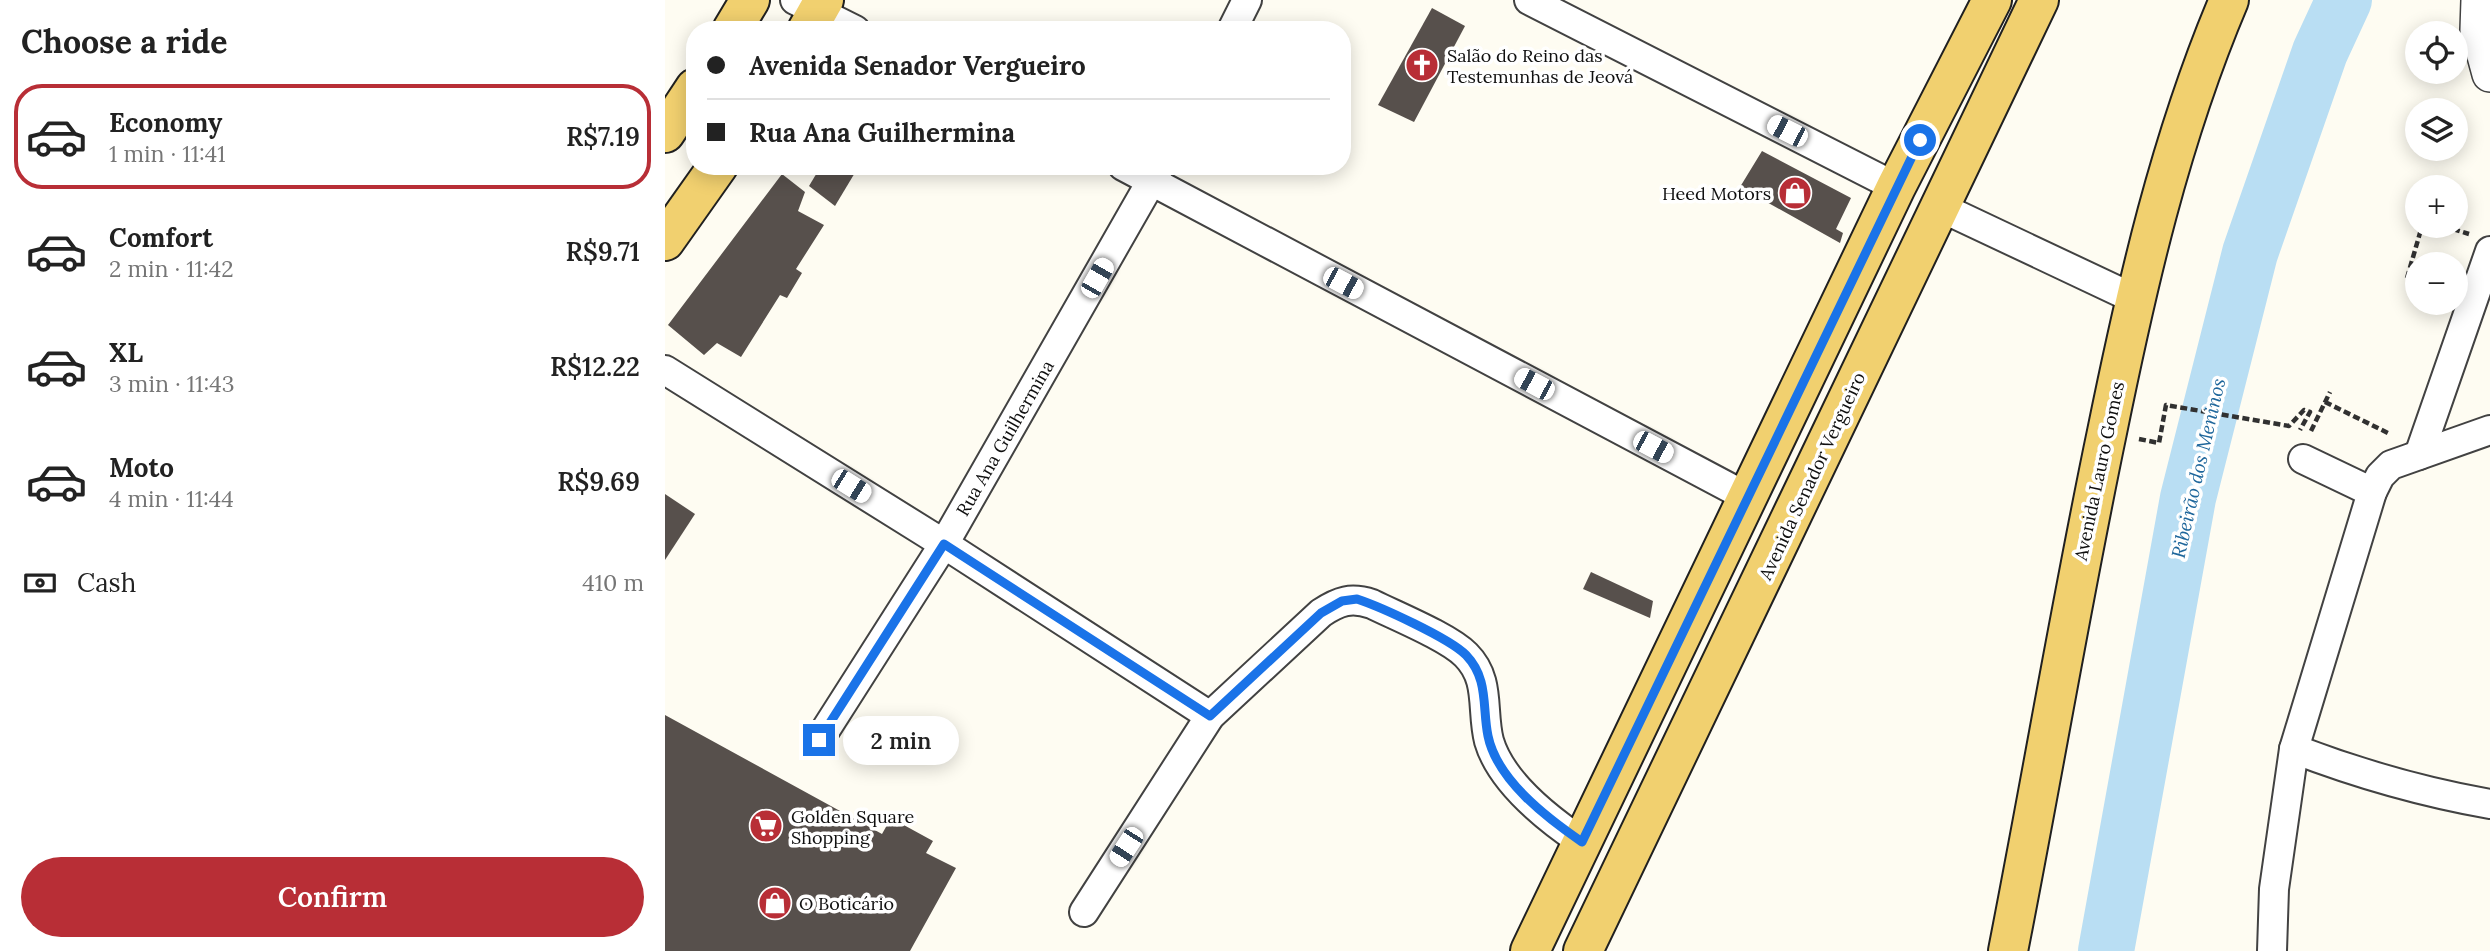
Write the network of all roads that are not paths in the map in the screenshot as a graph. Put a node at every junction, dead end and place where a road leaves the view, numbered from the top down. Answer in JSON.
{"nodes":[{"id":1,"x":750,"y":0,"type":"edge"},
{"id":2,"x":1247,"y":0,"type":"edge"},
{"id":3,"x":1529,"y":0,"type":"edge"},
{"id":4,"x":1992,"y":0,"type":"edge"},
{"id":5,"x":2039,"y":0,"type":"edge"},
{"id":6,"x":2229,"y":0,"type":"edge"},
{"id":7,"x":2479,"y":0,"type":"edge"},
{"id":8,"x":811,"y":10,"type":"edge"},
{"id":9,"x":737,"y":21,"type":"edge"},
{"id":10,"x":835,"y":21,"type":"edge"},
{"id":11,"x":1236,"y":21,"type":"edge"},
{"id":12,"x":2490,"y":74,"type":"edge"},
{"id":13,"x":686,"y":102,"type":"edge"},
{"id":14,"x":665,"y":133,"type":"edge"},
{"id":15,"x":713,"y":175,"type":"edge"},
{"id":16,"x":1155,"y":175,"type":"edge"},
{"id":17,"x":1158,"y":175,"type":"edge"},
{"id":18,"x":1896,"y":187,"type":"junction"},
{"id":19,"x":1940,"y":207,"type":"junction"},
{"id":20,"x":665,"y":241,"type":"edge"},
{"id":21,"x":2490,"y":251,"type":"edge"},
{"id":22,"x":2135,"y":299,"type":"junction"},
{"id":23,"x":665,"y":370,"type":"edge"},
{"id":24,"x":2490,"y":430,"type":"edge"},
{"id":25,"x":2305,"y":449,"type":"road end"},
{"id":26,"x":2420,"y":452,"type":"junction"},
{"id":27,"x":2372,"y":492,"type":"junction"},
{"id":28,"x":1749,"y":498,"type":"junction"},
{"id":29,"x":944,"y":544,"type":"junction"},
{"id":30,"x":1210,"y":716,"type":"junction"},
{"id":31,"x":819,"y":740,"type":"dead end"},
{"id":32,"x":2294,"y":749,"type":"junction"},
{"id":33,"x":2490,"y":804,"type":"edge"},
{"id":34,"x":1582,"y":842,"type":"junction"},
{"id":35,"x":1084,"y":912,"type":"dead end"},
{"id":36,"x":1530,"y":951,"type":"edge"},
{"id":37,"x":1583,"y":951,"type":"edge"},
{"id":38,"x":2008,"y":951,"type":"edge"},
{"id":39,"x":2272,"y":951,"type":"edge"}],
"edges":[{"from":1,"to":9,"type":"main road"},
{"from":2,"to":11,"type":"street"},
{"from":3,"to":18,"type":"street"},
{"from":4,"to":18,"type":"main road"},
{"from":5,"to":19,"type":"main road","name":"Avenida Senador Vergueiro"},
{"from":6,"to":22,"type":"main road","name":"Avenida Lauro Gomes"},
{"from":7,"to":12,"type":"street"},
{"from":8,"to":10,"type":"street"},
{"from":13,"to":14,"type":"main road"},
{"from":15,"to":20,"type":"main road"},
{"from":16,"to":29,"type":"street","name":"Rua Ana Guilhermina"},
{"from":17,"to":28,"type":"street"},
{"from":18,"to":28,"type":"main road"},
{"from":19,"to":22,"type":"street"},
{"from":19,"to":37,"type":"main road","name":"Avenida Senador Vergueiro"},
{"from":21,"to":26,"type":"street"},
{"from":22,"to":38,"type":"main road","name":"Avenida Lauro Gomes"},
{"from":23,"to":29,"type":"street"},
{"from":24,"to":26,"type":"street"},
{"from":25,"to":27,"type":"street"},
{"from":26,"to":27,"type":"street"},
{"from":27,"to":32,"type":"street"},
{"from":28,"to":34,"type":"main road"},
{"from":29,"to":30,"type":"street"},
{"from":29,"to":31,"type":"street","name":"Rua Ana Guilhermina"},
{"from":30,"to":34,"type":"street"},
{"from":30,"to":35,"type":"street"},
{"from":32,"to":33,"type":"street"},
{"from":32,"to":39,"type":"street"},
{"from":34,"to":36,"type":"main road"}]}
